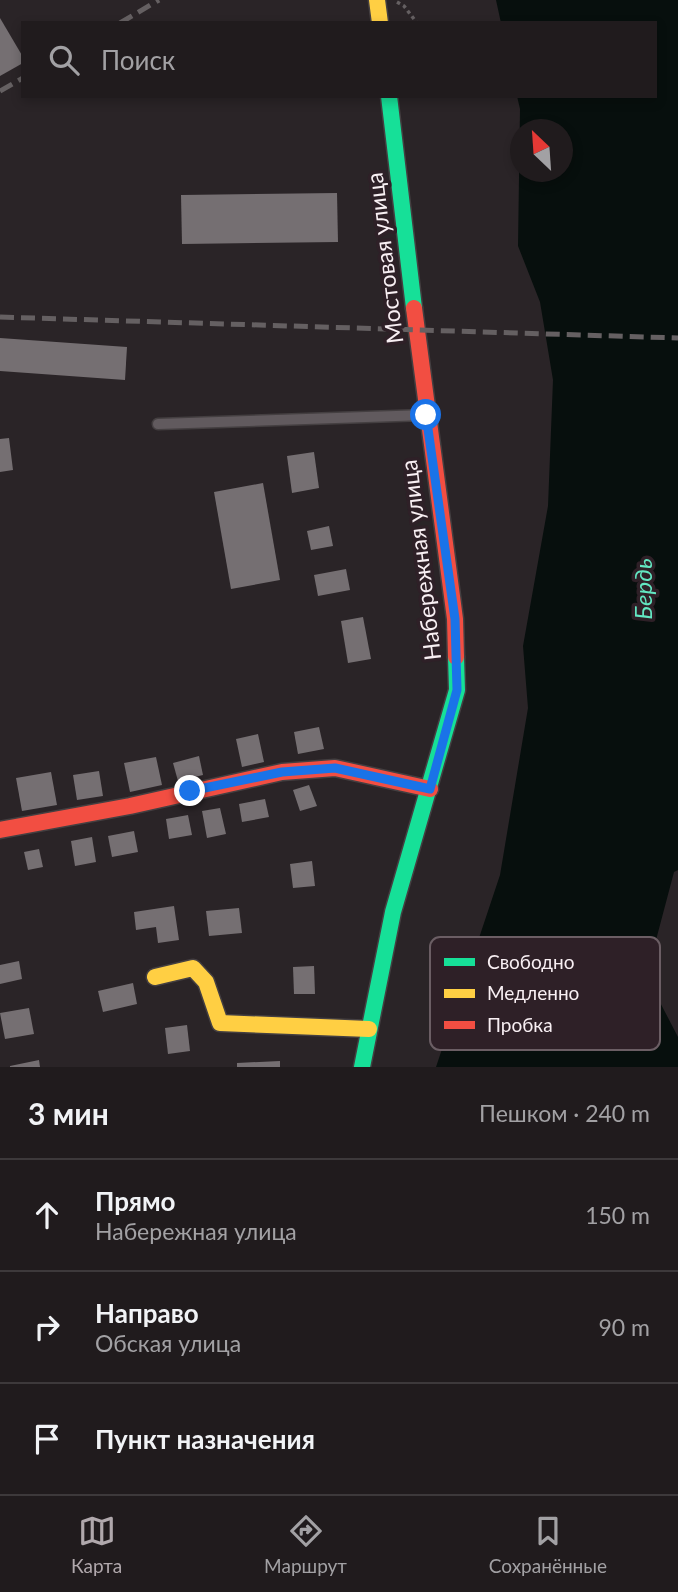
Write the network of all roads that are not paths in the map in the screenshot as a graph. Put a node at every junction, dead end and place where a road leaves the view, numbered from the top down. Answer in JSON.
{"nodes":[{"id":1,"x":377,"y":0,"type":"edge"},
{"id":2,"x":380,"y":21,"type":"edge"},
{"id":3,"x":389,"y":98,"type":"edge"},
{"id":4,"x":426,"y":415,"type":"junction"},
{"id":5,"x":158,"y":424,"type":"dead end"},
{"id":6,"x":430,"y":789,"type":"junction"},
{"id":7,"x":0,"y":830,"type":"edge"},
{"id":8,"x":155,"y":977,"type":"dead end"},
{"id":9,"x":369,"y":1029,"type":"junction"},
{"id":10,"x":362,"y":1067,"type":"edge"}],
"edges":[{"from":1,"to":2,"type":"street"},
{"from":3,"to":4,"type":"street","name":"Мостовая улица"},
{"from":4,"to":5,"type":"lane"},
{"from":4,"to":6,"type":"street","name":"Набережная улица"},
{"from":6,"to":7,"type":"street"},
{"from":6,"to":9,"type":"street","name":"Набережная улица"},
{"from":8,"to":9,"type":"street"},
{"from":9,"to":10,"type":"street","name":"Набережная улица"}]}
